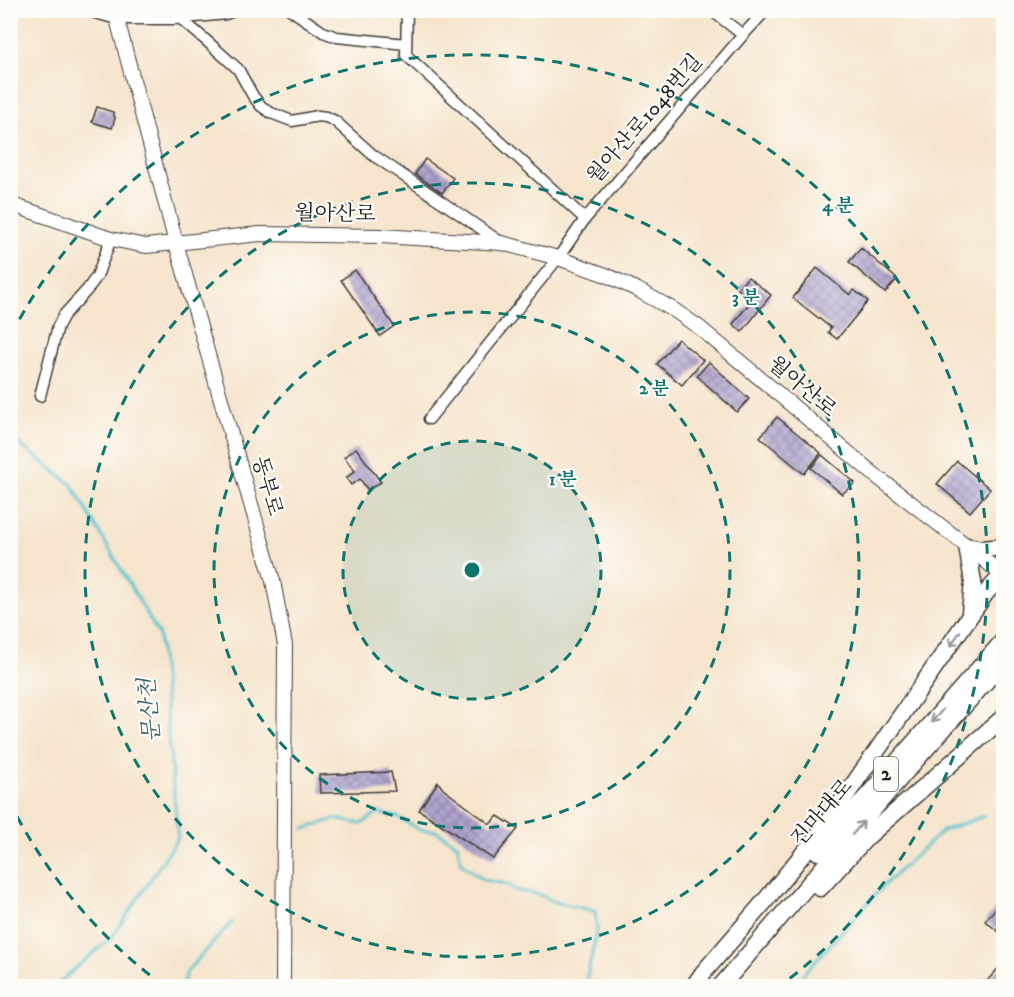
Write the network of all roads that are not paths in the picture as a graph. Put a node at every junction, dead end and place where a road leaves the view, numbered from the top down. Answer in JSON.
{"nodes":[{"id":1,"x":84,"y":10,"type":"edge"},
{"id":2,"x":235,"y":10,"type":"edge"},
{"id":3,"x":291,"y":10,"type":"edge"},
{"id":4,"x":407,"y":10,"type":"edge"},
{"id":5,"x":711,"y":10,"type":"edge"},
{"id":6,"x":766,"y":10,"type":"edge"},
{"id":7,"x":117,"y":15,"type":"edge"},
{"id":8,"x":180,"y":18,"type":"junction"},
{"id":9,"x":743,"y":35,"type":"junction"},
{"id":10,"x":406,"y":45,"type":"junction"},
{"id":11,"x":10,"y":204,"type":"edge"},
{"id":12,"x":585,"y":219,"type":"junction"},
{"id":13,"x":111,"y":239,"type":"junction"},
{"id":14,"x":176,"y":243,"type":"junction"},
{"id":15,"x":502,"y":243,"type":"junction"},
{"id":16,"x":558,"y":258,"type":"junction"},
{"id":17,"x":40,"y":396,"type":"dead end"},
{"id":18,"x":429,"y":419,"type":"dead end"},
{"id":19,"x":967,"y":546,"type":"junction"},
{"id":20,"x":1004,"y":547,"type":"edge"},
{"id":21,"x":1003,"y":575,"type":"edge"},
{"id":22,"x":969,"y":618,"type":"junction"},
{"id":23,"x":1004,"y":640,"type":"edge"},
{"id":24,"x":1004,"y":661,"type":"edge"},
{"id":25,"x":1004,"y":717,"type":"edge"},
{"id":26,"x":774,"y":913,"type":"junction"},
{"id":27,"x":706,"y":982,"type":"edge"},
{"id":28,"x":283,"y":987,"type":"edge"},
{"id":29,"x":732,"y":987,"type":"edge"}],
"edges":[{"from":1,"to":7,"type":"street"},
{"from":2,"to":8,"type":"street"},
{"from":3,"to":10,"type":"street"},
{"from":4,"to":10,"type":"street"},
{"from":5,"to":9,"type":"street"},
{"from":6,"to":9,"type":"street","name":"월아산로1048번길"},
{"from":7,"to":8,"type":"street"},
{"from":7,"to":14,"type":"main road","name":"동부로"},
{"from":8,"to":15,"type":"street"},
{"from":9,"to":12,"type":"street","name":"월아산로1048번길"},
{"from":10,"to":12,"type":"street"},
{"from":11,"to":13,"type":"main road","name":"월아산로"},
{"from":12,"to":16,"type":"street","name":"월아산로1048번길"},
{"from":13,"to":14,"type":"main road","name":"월아산로"},
{"from":13,"to":17,"type":"street"},
{"from":14,"to":15,"type":"main road","name":"월아산로"},
{"from":14,"to":28,"type":"main road","name":"동부로"},
{"from":15,"to":16,"type":"main road","name":"월아산로"},
{"from":16,"to":18,"type":"street"},
{"from":16,"to":19,"type":"main road","name":"월아산로"},
{"from":19,"to":20,"type":"highway"},
{"from":19,"to":21,"type":"main road","name":"월아산로"},
{"from":19,"to":22,"type":"highway"},
{"from":21,"to":22,"type":"highway"},
{"from":22,"to":26,"type":"highway","one_way":true},
{"from":23,"to":26,"type":"highway","name":"진마대로","number":"2","one_way":true},
{"from":26,"to":24,"type":"highway","name":"진마대로","number":"2","one_way":true},
{"from":25,"to":26,"type":"highway"},
{"from":26,"to":27,"type":"highway","number":"2"},
{"from":26,"to":29,"type":"highway"}]}
